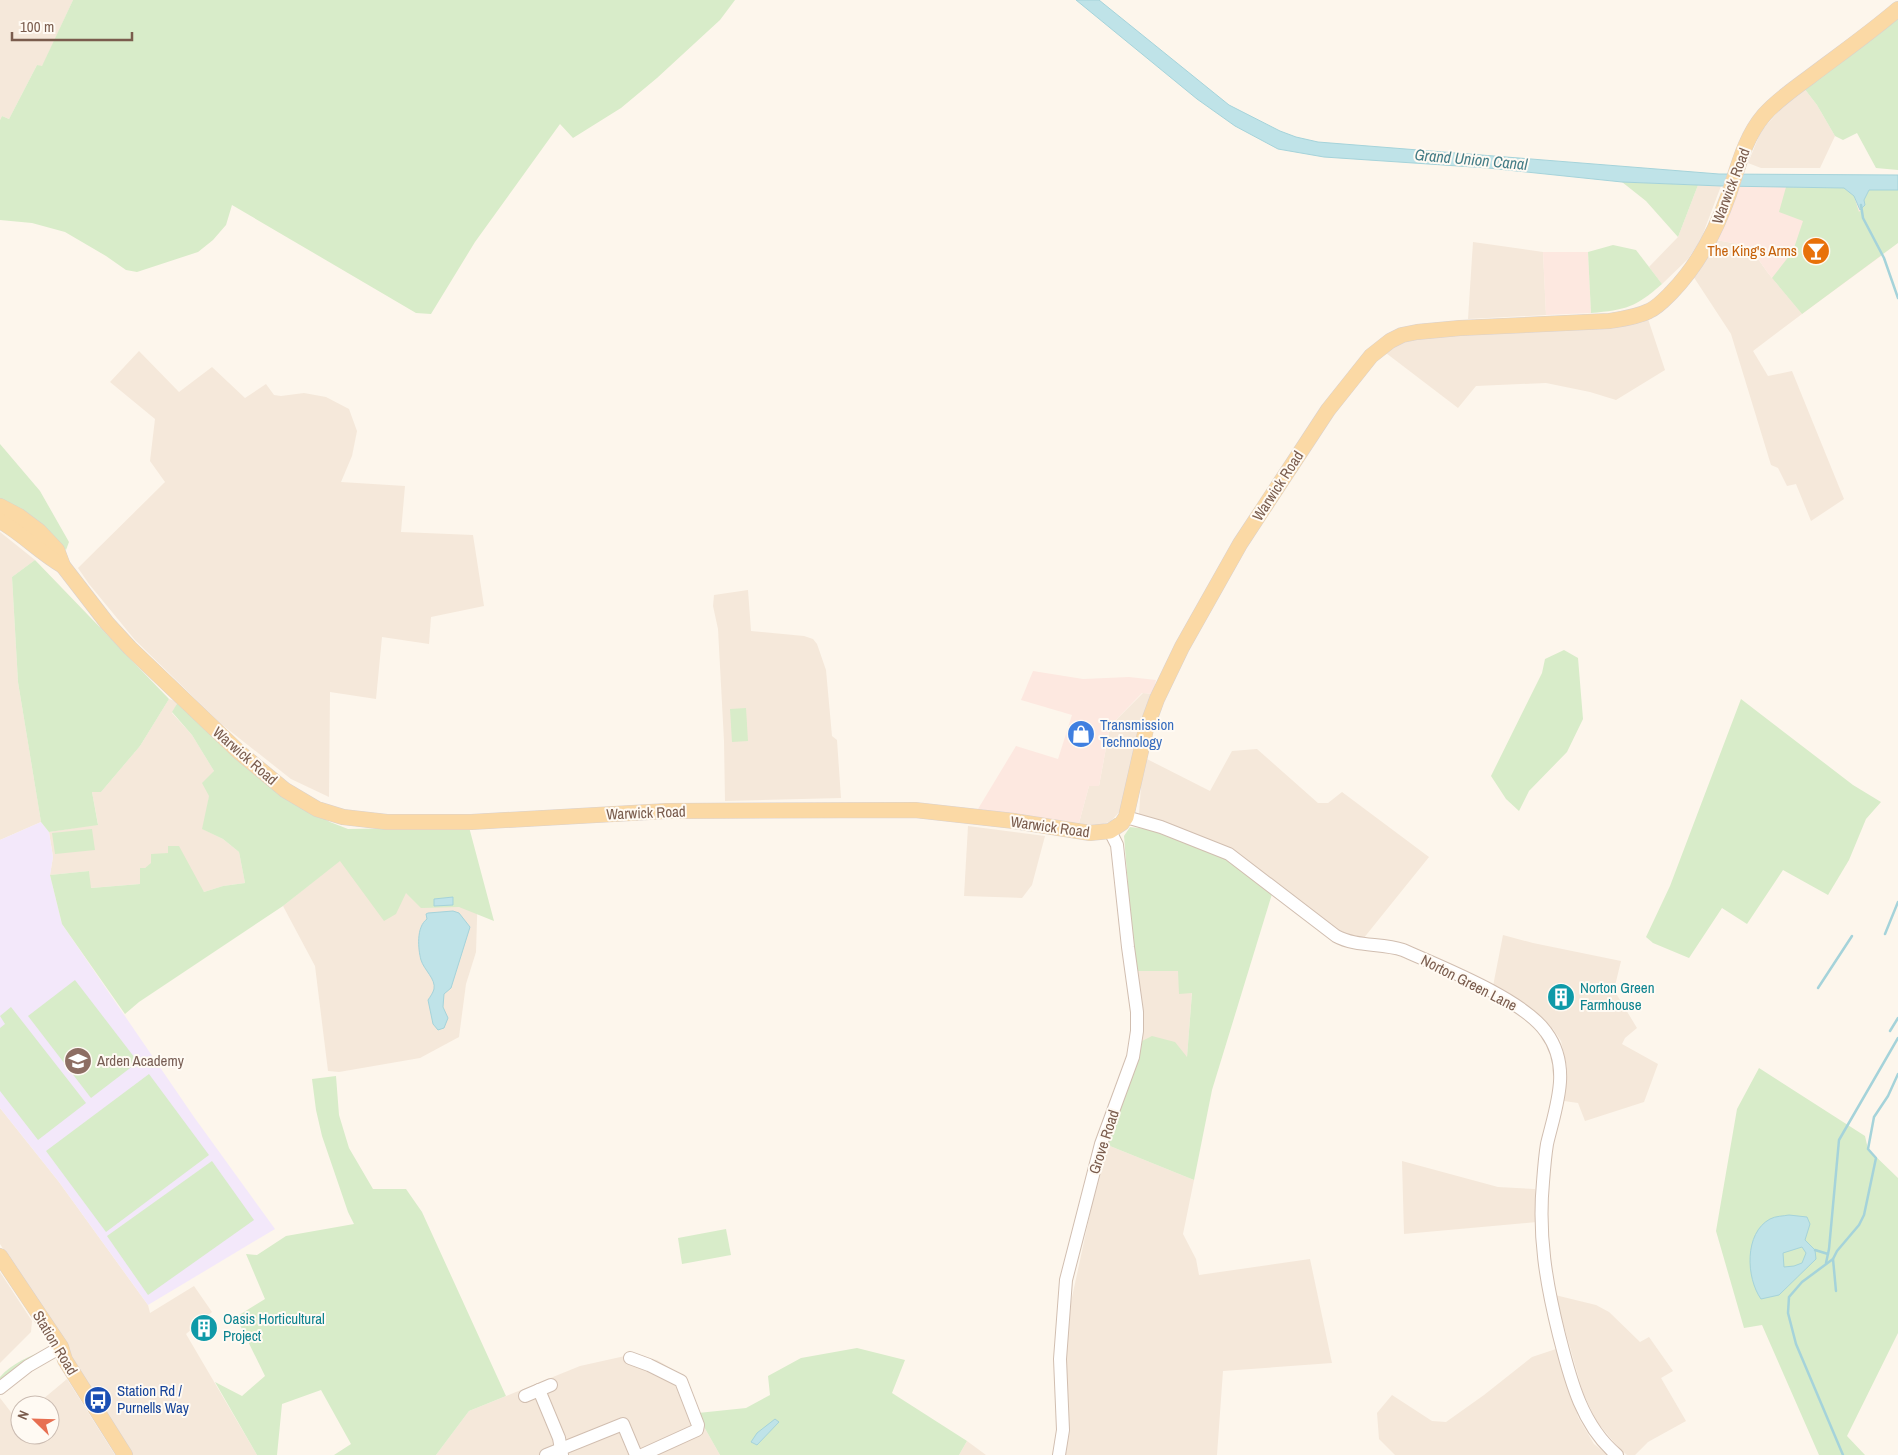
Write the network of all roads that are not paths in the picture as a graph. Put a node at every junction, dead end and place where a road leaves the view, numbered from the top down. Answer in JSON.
{"nodes":[{"id":1,"x":1898,"y":9,"type":"edge"},
{"id":2,"x":0,"y":506,"type":"edge"},
{"id":3,"x":0,"y":521,"type":"edge"},
{"id":4,"x":63,"y":566,"type":"junction"},
{"id":5,"x":1126,"y":817,"type":"junction"},
{"id":6,"x":1110,"y":831,"type":"junction"},
{"id":7,"x":0,"y":1256,"type":"edge"},
{"id":8,"x":61,"y":1347,"type":"junction"},
{"id":9,"x":630,"y":1358,"type":"dead end"},
{"id":10,"x":0,"y":1388,"type":"edge"},
{"id":11,"x":525,"y":1396,"type":"dead end"},
{"id":12,"x":562,"y":1452,"type":"edge"},
{"id":13,"x":125,"y":1455,"type":"edge"},
{"id":14,"x":546,"y":1455,"type":"edge"},
{"id":15,"x":636,"y":1455,"type":"edge"},
{"id":16,"x":642,"y":1455,"type":"edge"},
{"id":17,"x":1059,"y":1455,"type":"edge"},
{"id":18,"x":1617,"y":1455,"type":"edge"}],
"edges":[{"from":1,"to":5,"type":"main road","name":"Warwick Road"},
{"from":2,"to":4,"type":"main road","name":"Warwick Road"},
{"from":3,"to":4,"type":"main road","name":"Warwick Road"},
{"from":4,"to":6,"type":"main road","name":"Warwick Road"},
{"from":5,"to":6,"type":"main road","name":"Warwick Road"},
{"from":5,"to":18,"type":"street","name":"Norton Green Lane"},
{"from":6,"to":17,"type":"street","name":"Grove Road"},
{"from":7,"to":8,"type":"main road","name":"Station Road"},
{"from":8,"to":10,"type":"street"},
{"from":8,"to":13,"type":"main road","name":"Station Road"},
{"from":9,"to":16,"type":"street"},
{"from":11,"to":12,"type":"street"},
{"from":12,"to":14,"type":"street"},
{"from":12,"to":15,"type":"street"}]}
